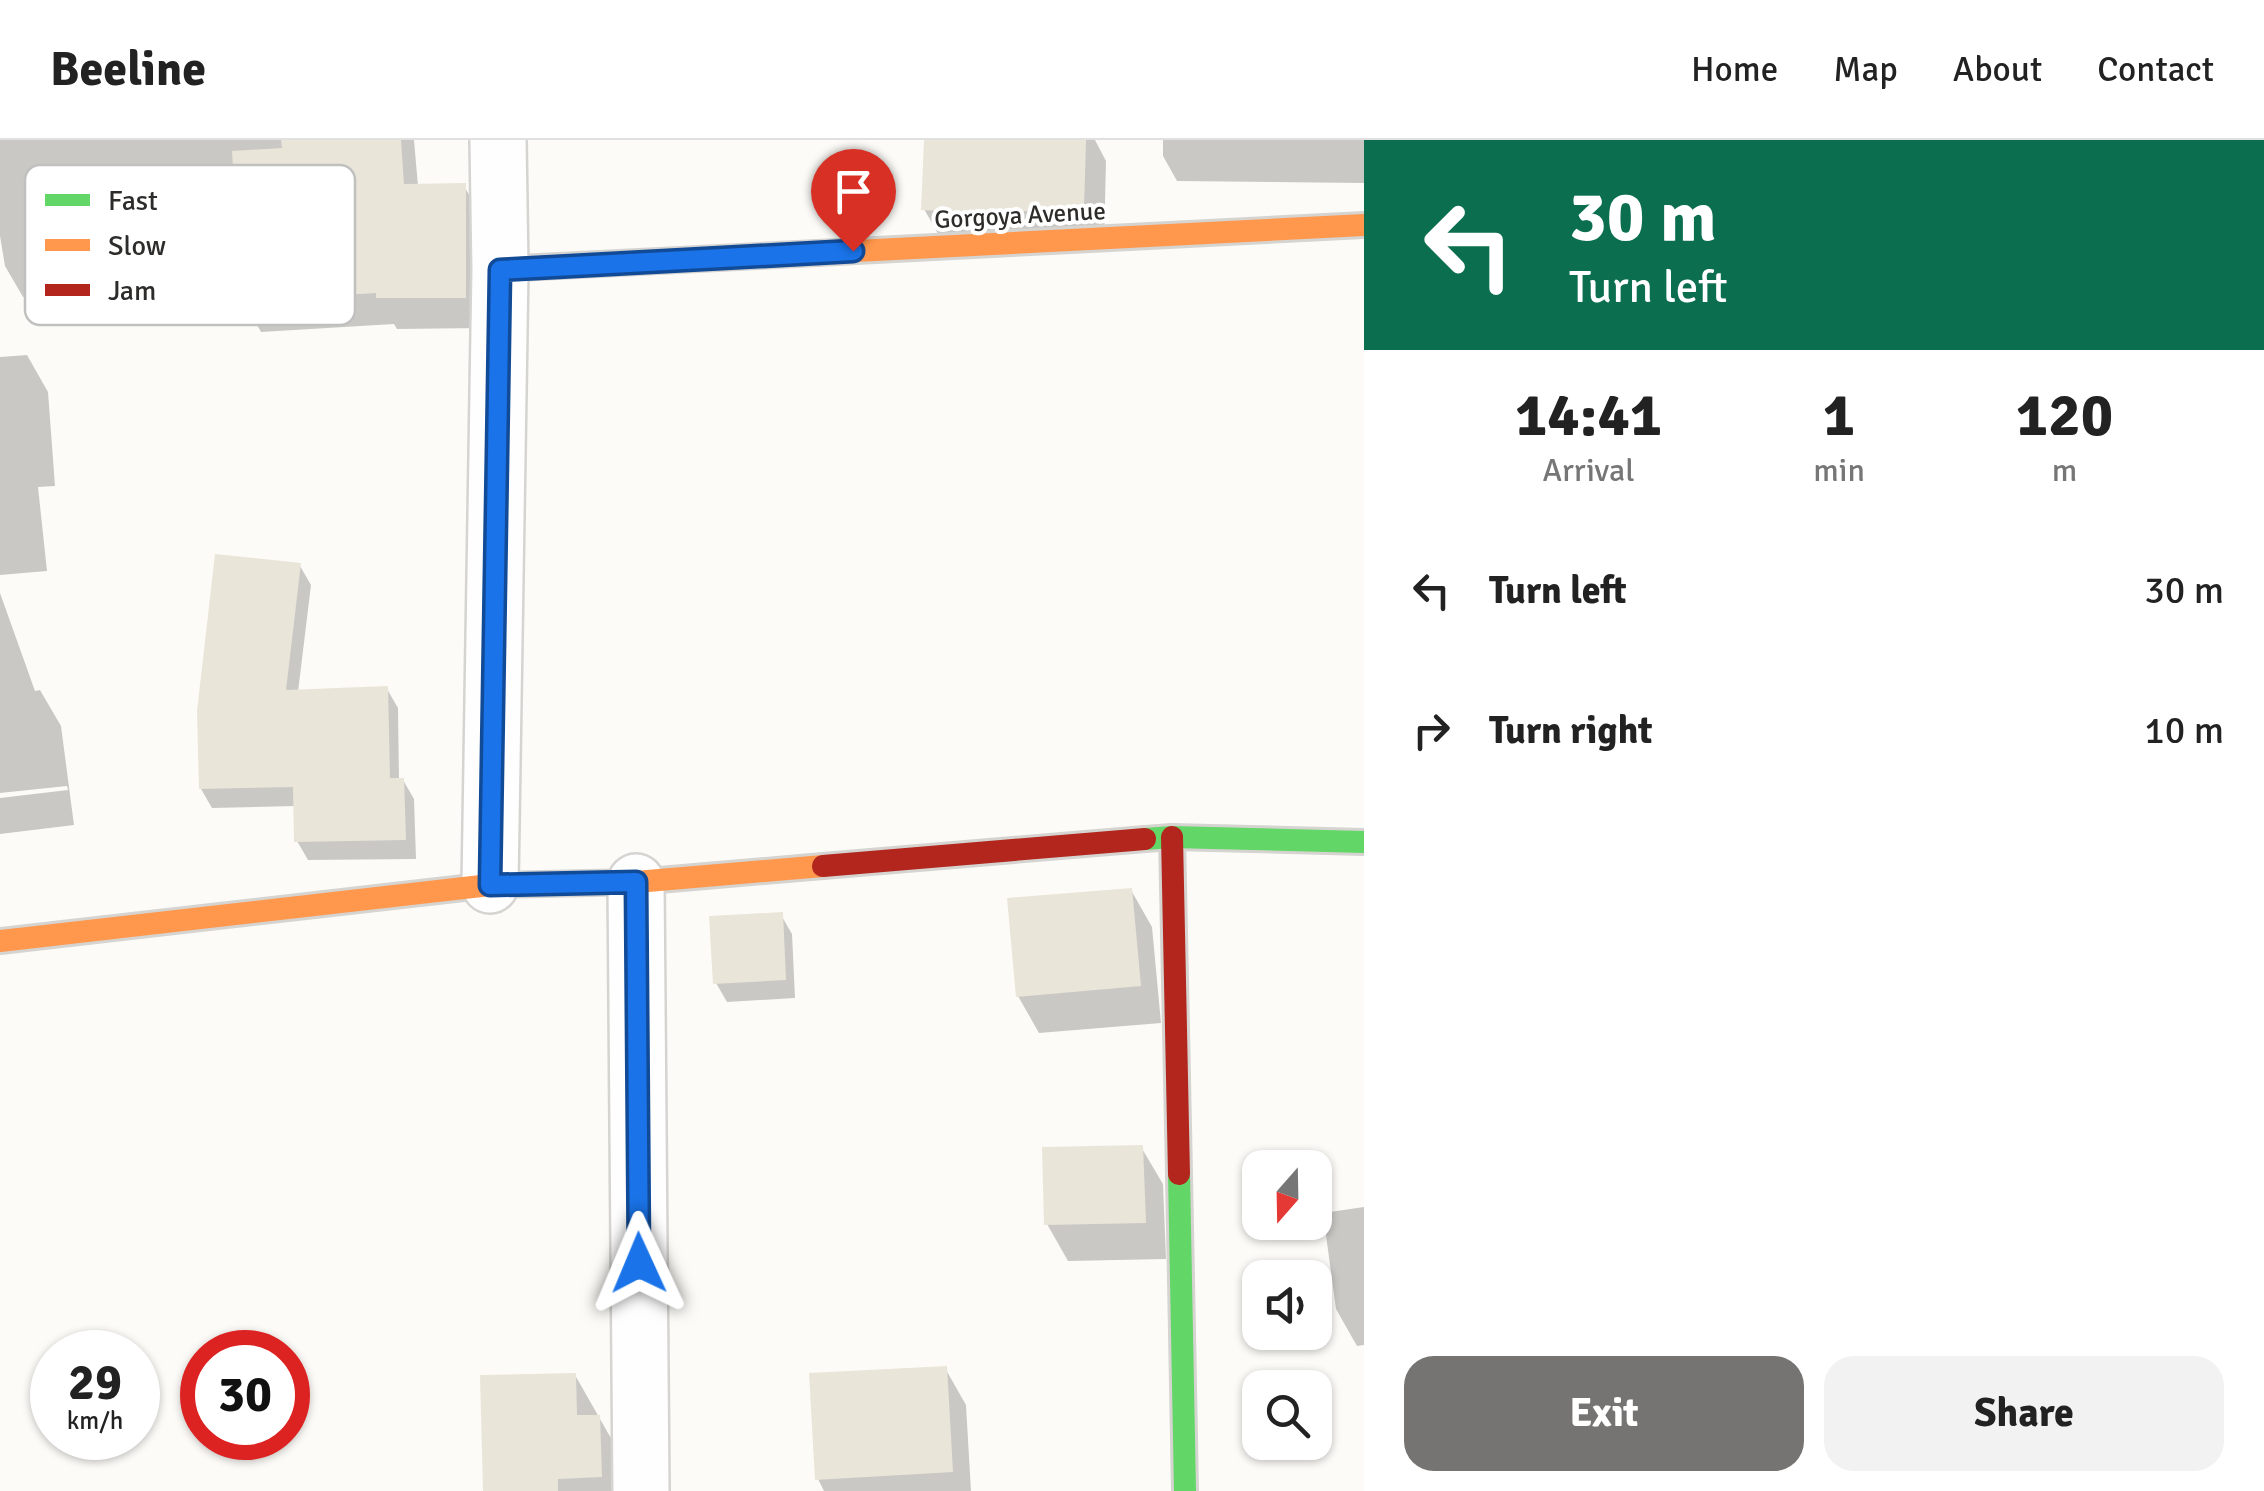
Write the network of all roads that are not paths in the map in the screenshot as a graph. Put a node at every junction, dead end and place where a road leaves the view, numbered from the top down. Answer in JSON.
{"nodes":[{"id":1,"x":498,"y":140,"type":"edge"},
{"id":2,"x":1364,"y":225,"type":"edge"},
{"id":3,"x":500,"y":270,"type":"junction"},
{"id":4,"x":1172,"y":837,"type":"junction"},
{"id":5,"x":1364,"y":842,"type":"edge"},
{"id":6,"x":636,"y":882,"type":"junction"},
{"id":7,"x":490,"y":885,"type":"junction"},
{"id":8,"x":0,"y":941,"type":"edge"},
{"id":9,"x":641,"y":1491,"type":"edge"},
{"id":10,"x":1185,"y":1491,"type":"edge"}],
"edges":[{"from":1,"to":3,"type":"street"},
{"from":2,"to":3,"type":"street","name":"Gorgoya Avenue"},
{"from":3,"to":7,"type":"street"},
{"from":4,"to":5,"type":"street"},
{"from":4,"to":6,"type":"street"},
{"from":4,"to":10,"type":"street"},
{"from":6,"to":7,"type":"street"},
{"from":6,"to":9,"type":"street"},
{"from":7,"to":8,"type":"street"}]}
